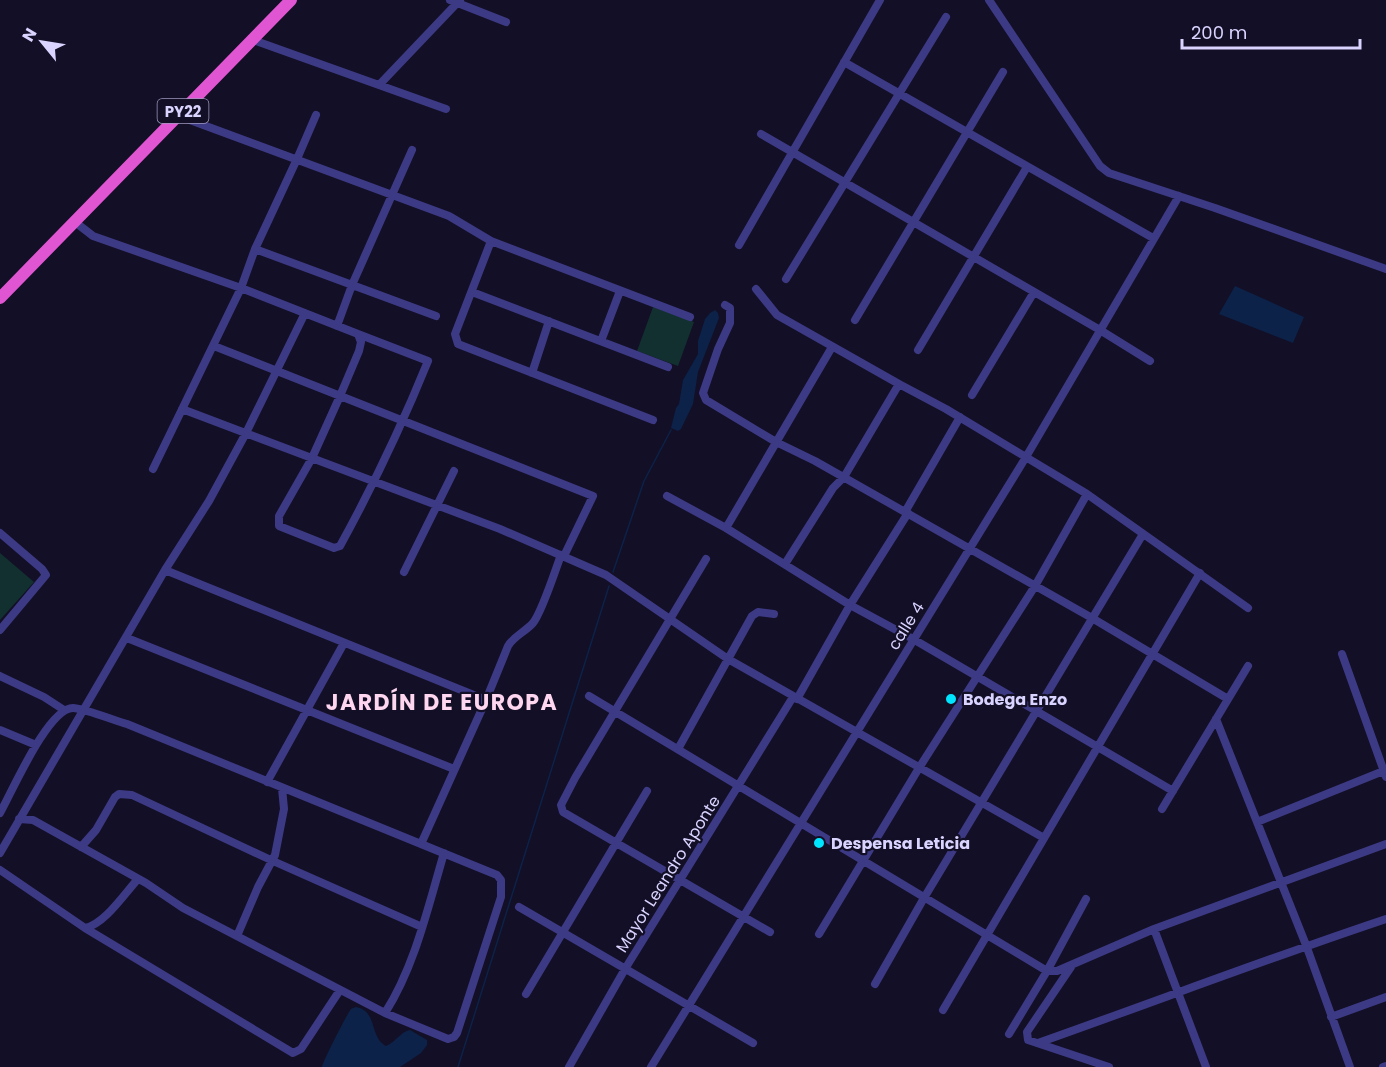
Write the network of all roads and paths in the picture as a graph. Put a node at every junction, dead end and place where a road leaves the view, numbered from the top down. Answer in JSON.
{"nodes":[{"id":1,"x":291,"y":0,"type":"edge"},
{"id":2,"x":880,"y":0,"type":"edge"},
{"id":3,"x":988,"y":0,"type":"edge"},
{"id":4,"x":455,"y":1,"type":"edge"},
{"id":5,"x":946,"y":17,"type":"dead end"},
{"id":6,"x":506,"y":22,"type":"dead end"},
{"id":7,"x":253,"y":40,"type":"junction"},
{"id":8,"x":844,"y":62,"type":"junction"},
{"id":9,"x":1003,"y":72,"type":"dead end"},
{"id":10,"x":380,"y":84,"type":"junction"},
{"id":11,"x":899,"y":94,"type":"junction"},
{"id":12,"x":446,"y":109,"type":"dead end"},
{"id":13,"x":316,"y":115,"type":"dead end"},
{"id":14,"x":179,"y":116,"type":"junction"},
{"id":15,"x":967,"y":132,"type":"junction"},
{"id":16,"x":761,"y":134,"type":"dead end"},
{"id":17,"x":412,"y":150,"type":"dead end"},
{"id":18,"x":792,"y":152,"type":"junction"},
{"id":19,"x":297,"y":159,"type":"junction"},
{"id":20,"x":1027,"y":167,"type":"junction"},
{"id":21,"x":845,"y":183,"type":"junction"},
{"id":22,"x":392,"y":195,"type":"junction"},
{"id":23,"x":1179,"y":196,"type":"junction"},
{"id":24,"x":75,"y":222,"type":"junction"},
{"id":25,"x":913,"y":222,"type":"junction"},
{"id":26,"x":1153,"y":238,"type":"junction"},
{"id":27,"x":491,"y":241,"type":"junction"},
{"id":28,"x":739,"y":244,"type":"dead end"},
{"id":29,"x":255,"y":249,"type":"junction"},
{"id":30,"x":974,"y":257,"type":"junction"},
{"id":31,"x":1386,"y":269,"type":"edge"},
{"id":32,"x":786,"y":279,"type":"dead end"},
{"id":33,"x":352,"y":285,"type":"junction"},
{"id":34,"x":241,"y":288,"type":"junction"},
{"id":35,"x":756,"y":289,"type":"dead end"},
{"id":36,"x":620,"y":291,"type":"junction"},
{"id":37,"x":472,"y":292,"type":"junction"},
{"id":38,"x":1034,"y":292,"type":"junction"},
{"id":39,"x":0,"y":298,"type":"edge"},
{"id":40,"x":725,"y":305,"type":"dead end"},
{"id":41,"x":305,"y":313,"type":"junction"},
{"id":42,"x":436,"y":316,"type":"dead end"},
{"id":43,"x":690,"y":317,"type":"dead end"},
{"id":44,"x":855,"y":320,"type":"dead end"},
{"id":45,"x":549,"y":321,"type":"junction"},
{"id":46,"x":337,"y":326,"type":"junction"},
{"id":47,"x":1100,"y":330,"type":"junction"},
{"id":48,"x":358,"y":334,"type":"junction"},
{"id":49,"x":601,"y":341,"type":"junction"},
{"id":50,"x":214,"y":346,"type":"junction"},
{"id":51,"x":832,"y":347,"type":"junction"},
{"id":52,"x":918,"y":350,"type":"dead end"},
{"id":53,"x":1150,"y":361,"type":"dead end"},
{"id":54,"x":668,"y":367,"type":"dead end"},
{"id":55,"x":276,"y":371,"type":"junction"},
{"id":56,"x":532,"y":373,"type":"junction"},
{"id":57,"x":899,"y":384,"type":"junction"},
{"id":58,"x":972,"y":395,"type":"dead end"},
{"id":59,"x":340,"y":396,"type":"junction"},
{"id":60,"x":182,"y":409,"type":"junction"},
{"id":61,"x":960,"y":417,"type":"junction"},
{"id":62,"x":405,"y":420,"type":"junction"},
{"id":63,"x":652,"y":420,"type":"dead end"},
{"id":64,"x":246,"y":434,"type":"junction"},
{"id":65,"x":776,"y":442,"type":"junction"},
{"id":66,"x":1026,"y":457,"type":"junction"},
{"id":67,"x":312,"y":458,"type":"junction"},
{"id":68,"x":153,"y":469,"type":"dead end"},
{"id":69,"x":454,"y":471,"type":"dead end"},
{"id":70,"x":844,"y":477,"type":"junction"},
{"id":71,"x":376,"y":480,"type":"junction"},
{"id":72,"x":1087,"y":494,"type":"junction"},
{"id":73,"x":667,"y":496,"type":"dead end"},
{"id":74,"x":438,"y":505,"type":"junction"},
{"id":75,"x":906,"y":513,"type":"junction"},
{"id":76,"x":726,"y":528,"type":"junction"},
{"id":77,"x":0,"y":533,"type":"edge"},
{"id":78,"x":1143,"y":534,"type":"junction"},
{"id":79,"x":969,"y":548,"type":"junction"},
{"id":80,"x":563,"y":556,"type":"junction"},
{"id":81,"x":706,"y":559,"type":"dead end"},
{"id":82,"x":785,"y":564,"type":"junction"},
{"id":83,"x":165,"y":570,"type":"junction"},
{"id":84,"x":404,"y":572,"type":"dead end"},
{"id":85,"x":1200,"y":573,"type":"junction"},
{"id":86,"x":1035,"y":586,"type":"junction"},
{"id":87,"x":850,"y":605,"type":"junction"},
{"id":88,"x":1248,"y":608,"type":"dead end"},
{"id":89,"x":774,"y":614,"type":"dead end"},
{"id":90,"x":1092,"y":618,"type":"junction"},
{"id":91,"x":671,"y":621,"type":"junction"},
{"id":92,"x":0,"y":630,"type":"edge"},
{"id":93,"x":127,"y":638,"type":"junction"},
{"id":94,"x":913,"y":639,"type":"junction"},
{"id":95,"x":344,"y":643,"type":"junction"},
{"id":96,"x":1152,"y":654,"type":"junction"},
{"id":97,"x":1342,"y":654,"type":"dead end"},
{"id":98,"x":728,"y":659,"type":"junction"},
{"id":99,"x":1248,"y":666,"type":"dead end"},
{"id":100,"x":0,"y":676,"type":"edge"},
{"id":101,"x":976,"y":676,"type":"junction"},
{"id":102,"x":589,"y":696,"type":"dead end"},
{"id":103,"x":795,"y":698,"type":"junction"},
{"id":104,"x":1228,"y":699,"type":"junction"},
{"id":105,"x":486,"y":700,"type":"junction"},
{"id":106,"x":64,"y":710,"type":"junction"},
{"id":107,"x":307,"y":710,"type":"junction"},
{"id":108,"x":82,"y":711,"type":"junction"},
{"id":109,"x":615,"y":711,"type":"junction"},
{"id":110,"x":1036,"y":711,"type":"junction"},
{"id":111,"x":1216,"y":718,"type":"junction"},
{"id":112,"x":0,"y":730,"type":"edge"},
{"id":113,"x":857,"y":732,"type":"junction"},
{"id":114,"x":36,"y":745,"type":"junction"},
{"id":115,"x":1097,"y":748,"type":"junction"},
{"id":116,"x":678,"y":749,"type":"junction"},
{"id":117,"x":919,"y":768,"type":"junction"},
{"id":118,"x":454,"y":769,"type":"junction"},
{"id":119,"x":1385,"y":772,"type":"edge"},
{"id":120,"x":267,"y":782,"type":"junction"},
{"id":121,"x":739,"y":785,"type":"junction"},
{"id":122,"x":282,"y":788,"type":"junction"},
{"id":123,"x":647,"y":791,"type":"dead end"},
{"id":124,"x":1173,"y":791,"type":"junction"},
{"id":125,"x":3,"y":801,"type":"edge"},
{"id":126,"x":982,"y":802,"type":"junction"},
{"id":127,"x":1162,"y":809,"type":"dead end"},
{"id":128,"x":0,"y":813,"type":"edge"},
{"id":129,"x":19,"y":819,"type":"junction"},
{"id":130,"x":1257,"y":822,"type":"junction"},
{"id":131,"x":800,"y":824,"type":"junction"},
{"id":132,"x":1044,"y":838,"type":"junction"},
{"id":133,"x":616,"y":843,"type":"junction"},
{"id":134,"x":421,"y":844,"type":"junction"},
{"id":135,"x":1386,"y":844,"type":"edge"},
{"id":136,"x":81,"y":847,"type":"junction"},
{"id":137,"x":0,"y":853,"type":"edge"},
{"id":138,"x":444,"y":853,"type":"junction"},
{"id":139,"x":273,"y":861,"type":"junction"},
{"id":140,"x":863,"y":862,"type":"junction"},
{"id":141,"x":0,"y":870,"type":"edge"},
{"id":142,"x":138,"y":879,"type":"junction"},
{"id":143,"x":680,"y":880,"type":"junction"},
{"id":144,"x":1281,"y":882,"type":"junction"},
{"id":145,"x":924,"y":898,"type":"junction"},
{"id":146,"x":1086,"y":899,"type":"dead end"},
{"id":147,"x":519,"y":907,"type":"dead end"},
{"id":148,"x":744,"y":916,"type":"junction"},
{"id":149,"x":1386,"y":919,"type":"edge"},
{"id":150,"x":422,"y":927,"type":"junction"},
{"id":151,"x":85,"y":928,"type":"junction"},
{"id":152,"x":1154,"y":929,"type":"junction"},
{"id":153,"x":770,"y":932,"type":"dead end"},
{"id":154,"x":562,"y":933,"type":"junction"},
{"id":155,"x":819,"y":934,"type":"dead end"},
{"id":156,"x":987,"y":935,"type":"junction"},
{"id":157,"x":237,"y":936,"type":"junction"},
{"id":158,"x":1306,"y":945,"type":"junction"},
{"id":159,"x":1072,"y":965,"type":"junction"},
{"id":160,"x":625,"y":969,"type":"junction"},
{"id":161,"x":1047,"y":971,"type":"junction"},
{"id":162,"x":875,"y":984,"type":"dead end"},
{"id":163,"x":340,"y":990,"type":"junction"},
{"id":164,"x":1180,"y":993,"type":"junction"},
{"id":165,"x":526,"y":994,"type":"dead end"},
{"id":166,"x":1386,"y":997,"type":"edge"},
{"id":167,"x":688,"y":1004,"type":"junction"},
{"id":168,"x":943,"y":1010,"type":"dead end"},
{"id":169,"x":385,"y":1013,"type":"junction"},
{"id":170,"x":1331,"y":1017,"type":"junction"},
{"id":171,"x":1009,"y":1034,"type":"dead end"},
{"id":172,"x":753,"y":1043,"type":"dead end"},
{"id":173,"x":1038,"y":1043,"type":"junction"},
{"id":174,"x":572,"y":1066,"type":"edge"},
{"id":175,"x":651,"y":1067,"type":"edge"},
{"id":176,"x":1109,"y":1067,"type":"edge"},
{"id":177,"x":1206,"y":1067,"type":"edge"},
{"id":178,"x":1350,"y":1067,"type":"edge"}],
"edges":[{"from":1,"to":7,"type":"highway","number":"PY22"},
{"from":2,"to":8,"type":"street"},
{"from":3,"to":23,"type":"street"},
{"from":4,"to":6,"type":"street"},
{"from":4,"to":10,"type":"street"},
{"from":5,"to":11,"type":"street"},
{"from":7,"to":10,"type":"street"},
{"from":7,"to":14,"type":"highway","number":"PY22"},
{"from":8,"to":11,"type":"street"},
{"from":8,"to":18,"type":"street"},
{"from":9,"to":15,"type":"street"},
{"from":10,"to":12,"type":"street"},
{"from":11,"to":15,"type":"street"},
{"from":11,"to":21,"type":"street"},
{"from":13,"to":19,"type":"street"},
{"from":14,"to":19,"type":"street"},
{"from":14,"to":24,"type":"highway","number":"PY22"},
{"from":15,"to":20,"type":"street"},
{"from":15,"to":25,"type":"street"},
{"from":16,"to":18,"type":"street"},
{"from":17,"to":22,"type":"street"},
{"from":18,"to":21,"type":"street"},
{"from":18,"to":28,"type":"street"},
{"from":19,"to":22,"type":"street"},
{"from":19,"to":29,"type":"street"},
{"from":20,"to":26,"type":"street"},
{"from":20,"to":30,"type":"street"},
{"from":21,"to":25,"type":"street"},
{"from":21,"to":32,"type":"street"},
{"from":22,"to":27,"type":"street"},
{"from":22,"to":33,"type":"street"},
{"from":23,"to":26,"type":"street","name":"calle 4"},
{"from":23,"to":31,"type":"street"},
{"from":24,"to":34,"type":"street"},
{"from":24,"to":39,"type":"highway","number":"PY22"},
{"from":25,"to":30,"type":"street"},
{"from":25,"to":44,"type":"street"},
{"from":26,"to":47,"type":"street","name":"calle 4"},
{"from":27,"to":36,"type":"street"},
{"from":27,"to":37,"type":"street"},
{"from":29,"to":33,"type":"street"},
{"from":29,"to":34,"type":"street"},
{"from":30,"to":38,"type":"street"},
{"from":30,"to":52,"type":"street"},
{"from":33,"to":42,"type":"street"},
{"from":33,"to":46,"type":"street"},
{"from":34,"to":41,"type":"street"},
{"from":34,"to":50,"type":"street"},
{"from":35,"to":51,"type":"street"},
{"from":36,"to":43,"type":"street"},
{"from":36,"to":49,"type":"street"},
{"from":37,"to":45,"type":"street"},
{"from":37,"to":56,"type":"street"},
{"from":38,"to":47,"type":"street"},
{"from":38,"to":58,"type":"street"},
{"from":40,"to":65,"type":"street"},
{"from":41,"to":46,"type":"street"},
{"from":41,"to":55,"type":"street"},
{"from":45,"to":49,"type":"street"},
{"from":45,"to":56,"type":"street"},
{"from":46,"to":48,"type":"street"},
{"from":47,"to":53,"type":"street"},
{"from":47,"to":66,"type":"street","name":"calle 4"},
{"from":48,"to":59,"type":"street"},
{"from":48,"to":62,"type":"street"},
{"from":49,"to":54,"type":"street"},
{"from":50,"to":55,"type":"street"},
{"from":50,"to":60,"type":"street"},
{"from":51,"to":57,"type":"street"},
{"from":51,"to":65,"type":"street"},
{"from":55,"to":59,"type":"street"},
{"from":55,"to":64,"type":"street"},
{"from":56,"to":63,"type":"street"},
{"from":57,"to":61,"type":"street"},
{"from":57,"to":70,"type":"street"},
{"from":59,"to":62,"type":"street"},
{"from":59,"to":67,"type":"street"},
{"from":60,"to":64,"type":"street"},
{"from":60,"to":68,"type":"street"},
{"from":61,"to":66,"type":"street"},
{"from":61,"to":75,"type":"street","name":"Mayor Leandro Aponte"},
{"from":62,"to":71,"type":"street"},
{"from":62,"to":80,"type":"street"},
{"from":64,"to":67,"type":"street"},
{"from":64,"to":83,"type":"street"},
{"from":65,"to":70,"type":"street"},
{"from":65,"to":76,"type":"street"},
{"from":66,"to":72,"type":"street"},
{"from":66,"to":79,"type":"street","name":"calle 4"},
{"from":67,"to":71,"type":"street"},
{"from":67,"to":71,"type":"street"},
{"from":69,"to":74,"type":"street"},
{"from":70,"to":75,"type":"street"},
{"from":70,"to":82,"type":"street"},
{"from":71,"to":74,"type":"street"},
{"from":72,"to":78,"type":"street"},
{"from":72,"to":86,"type":"street"},
{"from":73,"to":76,"type":"street"},
{"from":74,"to":80,"type":"street"},
{"from":74,"to":84,"type":"street"},
{"from":75,"to":79,"type":"street"},
{"from":75,"to":87,"type":"street","name":"Mayor Leandro Aponte"},
{"from":76,"to":82,"type":"street"},
{"from":77,"to":92,"type":"street"},
{"from":78,"to":85,"type":"street"},
{"from":78,"to":90,"type":"street"},
{"from":79,"to":86,"type":"street"},
{"from":79,"to":94,"type":"street","name":"calle 4"},
{"from":80,"to":91,"type":"street"},
{"from":80,"to":105,"type":"street"},
{"from":81,"to":91,"type":"street"},
{"from":82,"to":87,"type":"street"},
{"from":83,"to":93,"type":"street"},
{"from":83,"to":95,"type":"street"},
{"from":85,"to":88,"type":"street"},
{"from":85,"to":96,"type":"street"},
{"from":86,"to":90,"type":"street"},
{"from":86,"to":101,"type":"street"},
{"from":87,"to":94,"type":"street"},
{"from":87,"to":103,"type":"street","name":"Mayor Leandro Aponte"},
{"from":89,"to":98,"type":"street"},
{"from":90,"to":96,"type":"street"},
{"from":90,"to":110,"type":"street"},
{"from":91,"to":98,"type":"street"},
{"from":91,"to":109,"type":"street"},
{"from":93,"to":107,"type":"street"},
{"from":93,"to":108,"type":"street"},
{"from":94,"to":101,"type":"street"},
{"from":94,"to":113,"type":"street","name":"calle 4"},
{"from":95,"to":105,"type":"street"},
{"from":95,"to":107,"type":"street"},
{"from":96,"to":104,"type":"street"},
{"from":96,"to":115,"type":"street"},
{"from":97,"to":119,"type":"street"},
{"from":98,"to":103,"type":"street"},
{"from":98,"to":116,"type":"street"},
{"from":99,"to":104,"type":"street"},
{"from":100,"to":106,"type":"street"},
{"from":101,"to":110,"type":"street"},
{"from":101,"to":117,"type":"street"},
{"from":102,"to":109,"type":"street"},
{"from":103,"to":113,"type":"street"},
{"from":103,"to":121,"type":"street","name":"Mayor Leandro Aponte"},
{"from":104,"to":111,"type":"street"},
{"from":105,"to":118,"type":"street"},
{"from":106,"to":108,"type":"street"},
{"from":106,"to":114,"type":"street"},
{"from":107,"to":118,"type":"street"},
{"from":107,"to":120,"type":"street"},
{"from":108,"to":120,"type":"street"},
{"from":108,"to":129,"type":"street"},
{"from":109,"to":116,"type":"street"},
{"from":109,"to":133,"type":"street"},
{"from":110,"to":115,"type":"street"},
{"from":110,"to":126,"type":"street"},
{"from":111,"to":124,"type":"street"},
{"from":111,"to":130,"type":"street"},
{"from":112,"to":114,"type":"street"},
{"from":113,"to":117,"type":"street"},
{"from":113,"to":131,"type":"street","name":"calle 4"},
{"from":114,"to":125,"type":"street"},
{"from":115,"to":124,"type":"street"},
{"from":115,"to":132,"type":"street"},
{"from":116,"to":121,"type":"street"},
{"from":117,"to":126,"type":"street"},
{"from":117,"to":140,"type":"street"},
{"from":118,"to":134,"type":"street"},
{"from":119,"to":130,"type":"street"},
{"from":120,"to":122,"type":"street"},
{"from":121,"to":131,"type":"street"},
{"from":121,"to":143,"type":"street","name":"Mayor Leandro Aponte"},
{"from":122,"to":134,"type":"street"},
{"from":122,"to":139,"type":"street"},
{"from":123,"to":133,"type":"street"},
{"from":124,"to":127,"type":"street"},
{"from":125,"to":128,"type":"street"},
{"from":126,"to":132,"type":"street"},
{"from":126,"to":145,"type":"street"},
{"from":129,"to":136,"type":"street"},
{"from":129,"to":137,"type":"street"},
{"from":130,"to":144,"type":"street"},
{"from":131,"to":140,"type":"street"},
{"from":131,"to":148,"type":"street","name":"calle 4"},
{"from":132,"to":156,"type":"street"},
{"from":133,"to":143,"type":"street"},
{"from":133,"to":154,"type":"street"},
{"from":134,"to":138,"type":"street"},
{"from":135,"to":144,"type":"street"},
{"from":136,"to":139,"type":"street"},
{"from":136,"to":142,"type":"street"},
{"from":138,"to":150,"type":"street"},
{"from":138,"to":169,"type":"street"},
{"from":139,"to":150,"type":"street"},
{"from":139,"to":157,"type":"street"},
{"from":140,"to":145,"type":"street"},
{"from":140,"to":155,"type":"street"},
{"from":141,"to":151,"type":"street"},
{"from":142,"to":151,"type":"street"},
{"from":142,"to":157,"type":"street"},
{"from":143,"to":148,"type":"street"},
{"from":143,"to":160,"type":"street","name":"Mayor Leandro Aponte"},
{"from":144,"to":152,"type":"street"},
{"from":144,"to":158,"type":"street"},
{"from":145,"to":156,"type":"street"},
{"from":145,"to":162,"type":"street"},
{"from":146,"to":161,"type":"street"},
{"from":147,"to":154,"type":"street"},
{"from":148,"to":153,"type":"street"},
{"from":148,"to":167,"type":"street","name":"calle 4"},
{"from":149,"to":158,"type":"street"},
{"from":150,"to":169,"type":"street"},
{"from":151,"to":163,"type":"street"},
{"from":152,"to":159,"type":"street"},
{"from":152,"to":164,"type":"street"},
{"from":154,"to":160,"type":"street"},
{"from":154,"to":165,"type":"street"},
{"from":156,"to":161,"type":"street"},
{"from":156,"to":168,"type":"street"},
{"from":157,"to":163,"type":"street"},
{"from":158,"to":164,"type":"street"},
{"from":158,"to":170,"type":"street"},
{"from":159,"to":161,"type":"street"},
{"from":159,"to":173,"type":"street"},
{"from":160,"to":167,"type":"street"},
{"from":160,"to":174,"type":"street","name":"Mayor Leandro Aponte"},
{"from":161,"to":171,"type":"street"},
{"from":163,"to":169,"type":"street"},
{"from":164,"to":173,"type":"street"},
{"from":164,"to":177,"type":"street"},
{"from":166,"to":170,"type":"street"},
{"from":167,"to":172,"type":"street"},
{"from":167,"to":175,"type":"street","name":"calle 4"},
{"from":170,"to":178,"type":"street"},
{"from":173,"to":176,"type":"street"}]}
